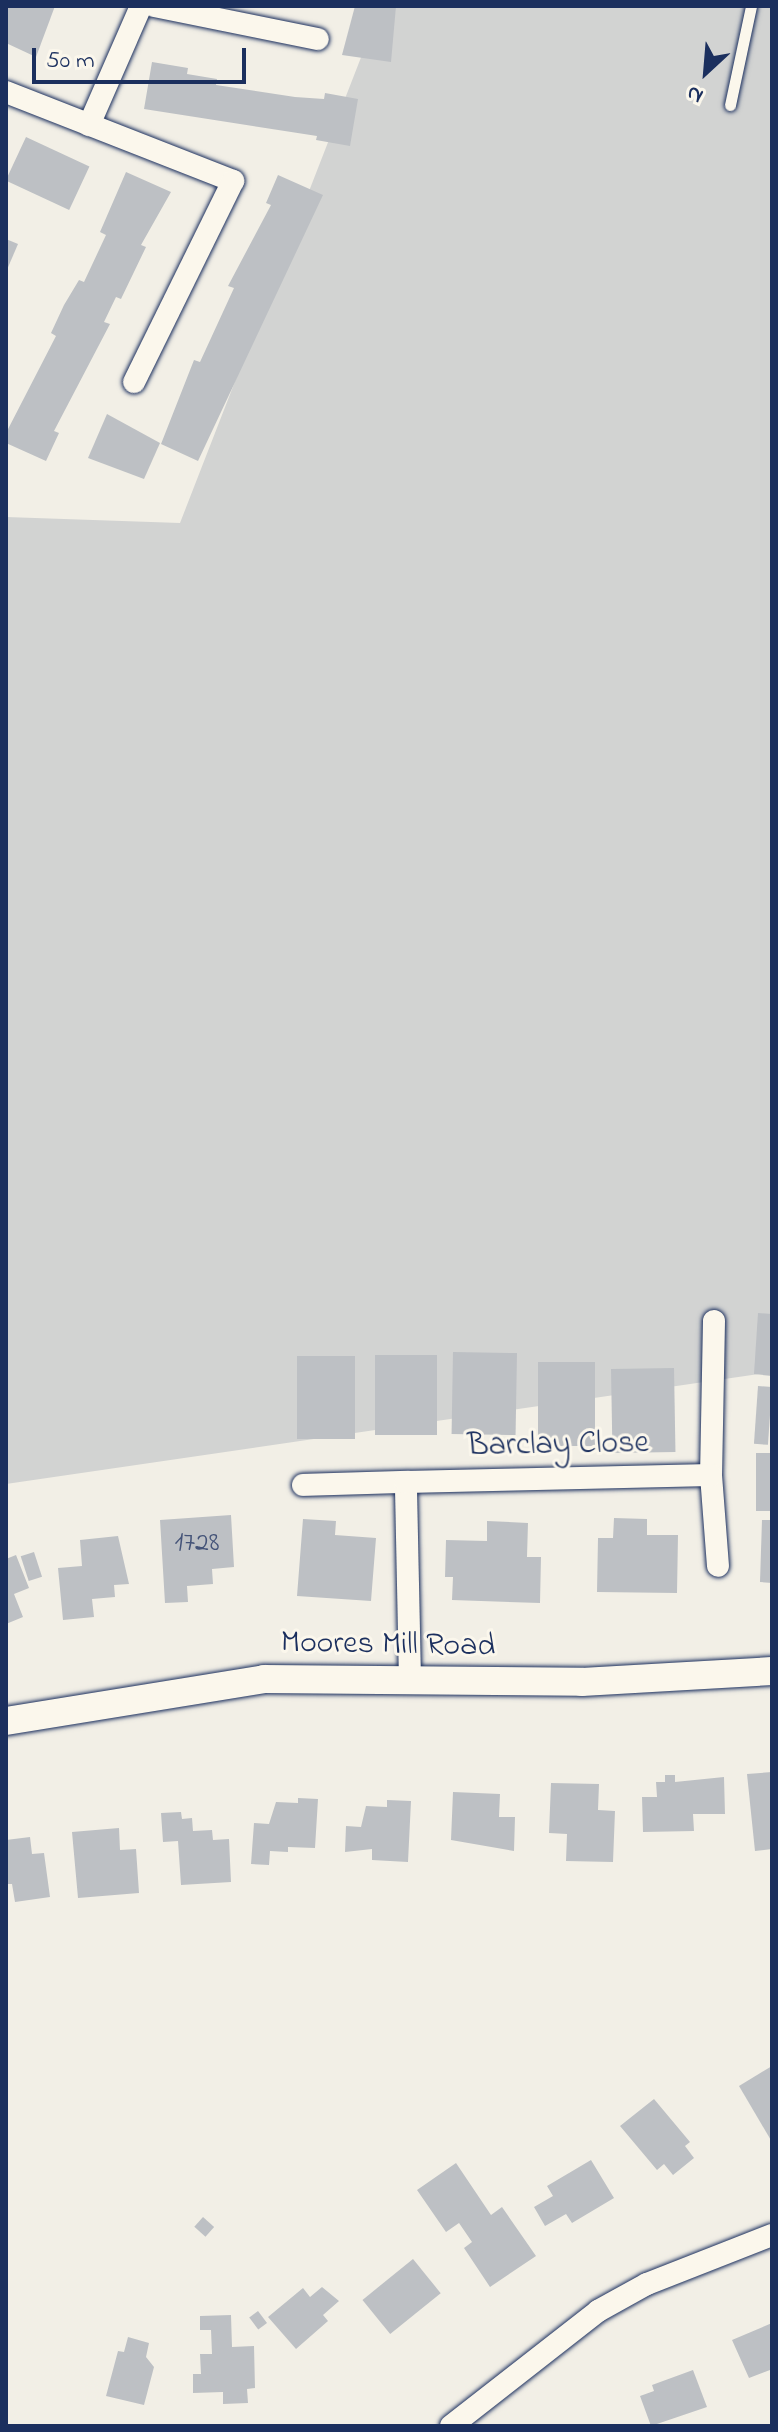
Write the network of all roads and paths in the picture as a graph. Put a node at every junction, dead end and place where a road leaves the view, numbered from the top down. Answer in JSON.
{"nodes":[{"id":1,"x":141,"y":6,"type":"edge"},
{"id":2,"x":154,"y":6,"type":"edge"},
{"id":3,"x":751,"y":6,"type":"edge"},
{"id":4,"x":318,"y":39,"type":"dead end"},
{"id":5,"x":6,"y":92,"type":"edge"},
{"id":6,"x":730,"y":105,"type":"dead end"},
{"id":7,"x":89,"y":125,"type":"junction"},
{"id":8,"x":134,"y":382,"type":"dead end"},
{"id":9,"x":714,"y":1321,"type":"dead end"},
{"id":10,"x":711,"y":1475,"type":"junction"},
{"id":11,"x":406,"y":1482,"type":"junction"},
{"id":12,"x":303,"y":1485,"type":"dead end"},
{"id":13,"x":718,"y":1566,"type":"dead end"},
{"id":14,"x":772,"y":1671,"type":"edge"},
{"id":15,"x":410,"y":1680,"type":"junction"},
{"id":16,"x":6,"y":1721,"type":"edge"},
{"id":17,"x":772,"y":2235,"type":"edge"},
{"id":18,"x":451,"y":2426,"type":"edge"}],
"edges":[{"from":1,"to":7,"type":"street"},
{"from":2,"to":4,"type":"street"},
{"from":3,"to":6,"type":"lane"},
{"from":5,"to":7,"type":"street"},
{"from":7,"to":8,"type":"street"},
{"from":9,"to":10,"type":"street"},
{"from":10,"to":11,"type":"street","name":"Barclay Close"},
{"from":10,"to":13,"type":"street"},
{"from":11,"to":12,"type":"street","name":"Barclay Close"},
{"from":11,"to":15,"type":"street"},
{"from":14,"to":15,"type":"street","name":"Moores Mill Road"},
{"from":15,"to":16,"type":"street","name":"Moores Mill Road"},
{"from":17,"to":18,"type":"street"}]}
